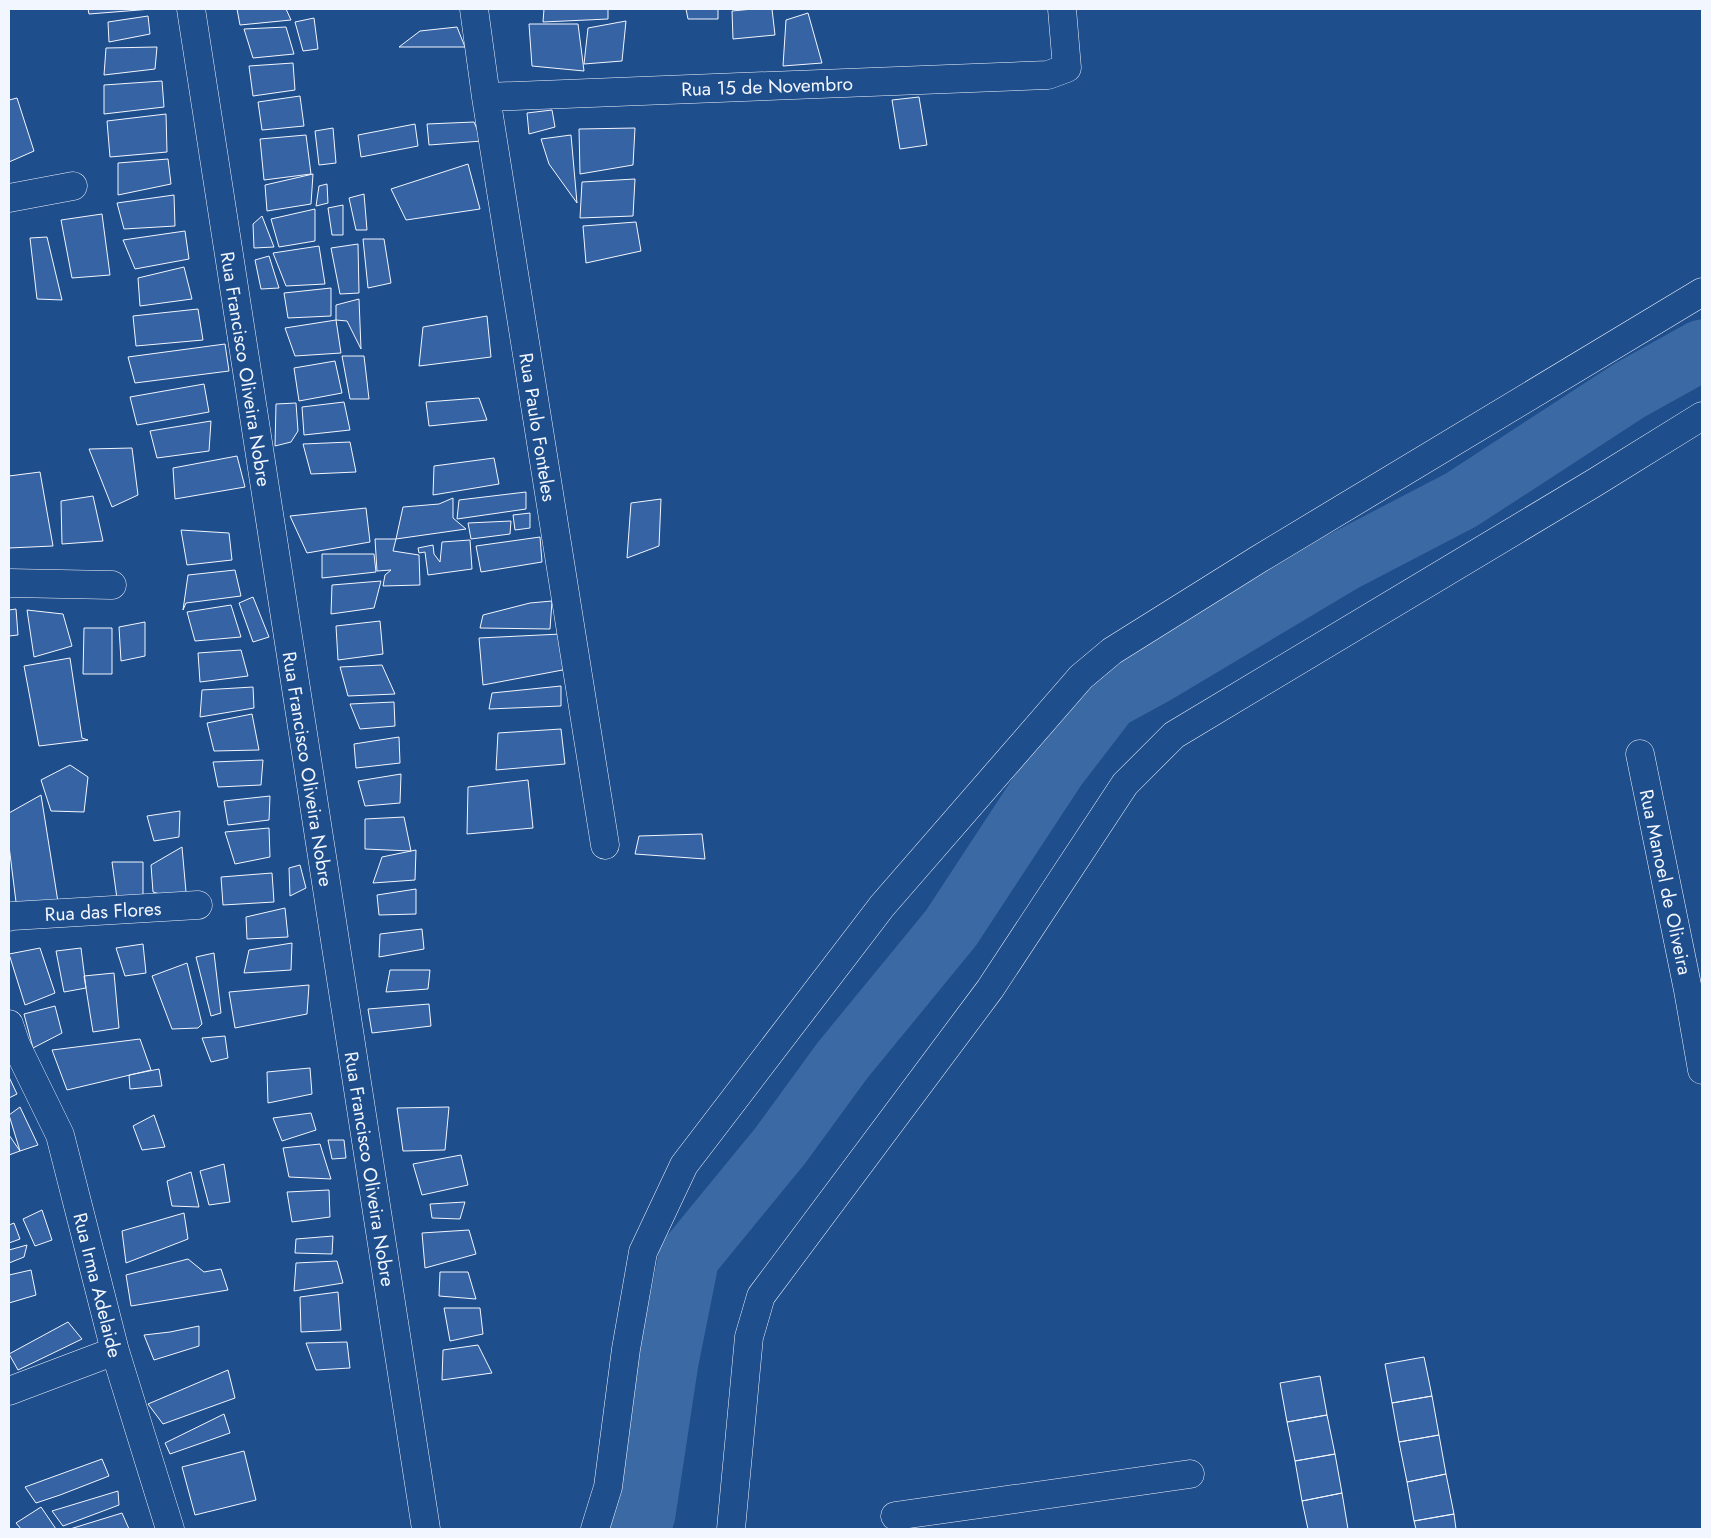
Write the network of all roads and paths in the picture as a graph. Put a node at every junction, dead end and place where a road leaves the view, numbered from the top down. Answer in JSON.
{"nodes":[{"id":1,"x":191,"y":9,"type":"edge"},
{"id":2,"x":474,"y":9,"type":"edge"},
{"id":3,"x":1062,"y":9,"type":"edge"},
{"id":4,"x":486,"y":98,"type":"junction"},
{"id":5,"x":73,"y":186,"type":"dead end"},
{"id":6,"x":9,"y":198,"type":"edge"},
{"id":7,"x":1702,"y":292,"type":"edge"},
{"id":8,"x":1702,"y":416,"type":"edge"},
{"id":9,"x":9,"y":583,"type":"edge"},
{"id":10,"x":112,"y":585,"type":"dead end"},
{"id":11,"x":1640,"y":754,"type":"dead end"},
{"id":12,"x":605,"y":845,"type":"dead end"},
{"id":13,"x":198,"y":905,"type":"dead end"},
{"id":14,"x":9,"y":917,"type":"edge"},
{"id":15,"x":12,"y":1035,"type":"edge"},
{"id":16,"x":1702,"y":1070,"type":"edge"},
{"id":17,"x":115,"y":1351,"type":"junction"},
{"id":18,"x":9,"y":1391,"type":"edge"},
{"id":19,"x":1190,"y":1474,"type":"dead end"},
{"id":20,"x":895,"y":1516,"type":"dead end"},
{"id":21,"x":170,"y":1529,"type":"edge"},
{"id":22,"x":426,"y":1529,"type":"edge"},
{"id":23,"x":595,"y":1529,"type":"edge"},
{"id":24,"x":731,"y":1529,"type":"edge"}],
"edges":[{"from":1,"to":22,"type":"street","name":"Rua Francisco Oliveira Nobre"},
{"from":2,"to":4,"type":"street","name":"Rua Paulo Fonteles"},
{"from":3,"to":4,"type":"street","name":"Rua 15 de Novembro"},
{"from":4,"to":12,"type":"street","name":"Rua Paulo Fonteles"},
{"from":5,"to":6,"type":"street"},
{"from":7,"to":23,"type":"street"},
{"from":8,"to":24,"type":"street"},
{"from":9,"to":10,"type":"street"},
{"from":11,"to":16,"type":"street","name":"Rua Manoel de Oliveira"},
{"from":13,"to":14,"type":"street","name":"Rua das Flores"},
{"from":15,"to":17,"type":"street","name":"Rua Irma Adelaide"},
{"from":17,"to":18,"type":"street"},
{"from":17,"to":21,"type":"street","name":"Rua Irma Adelaide"},
{"from":19,"to":20,"type":"street"}]}
